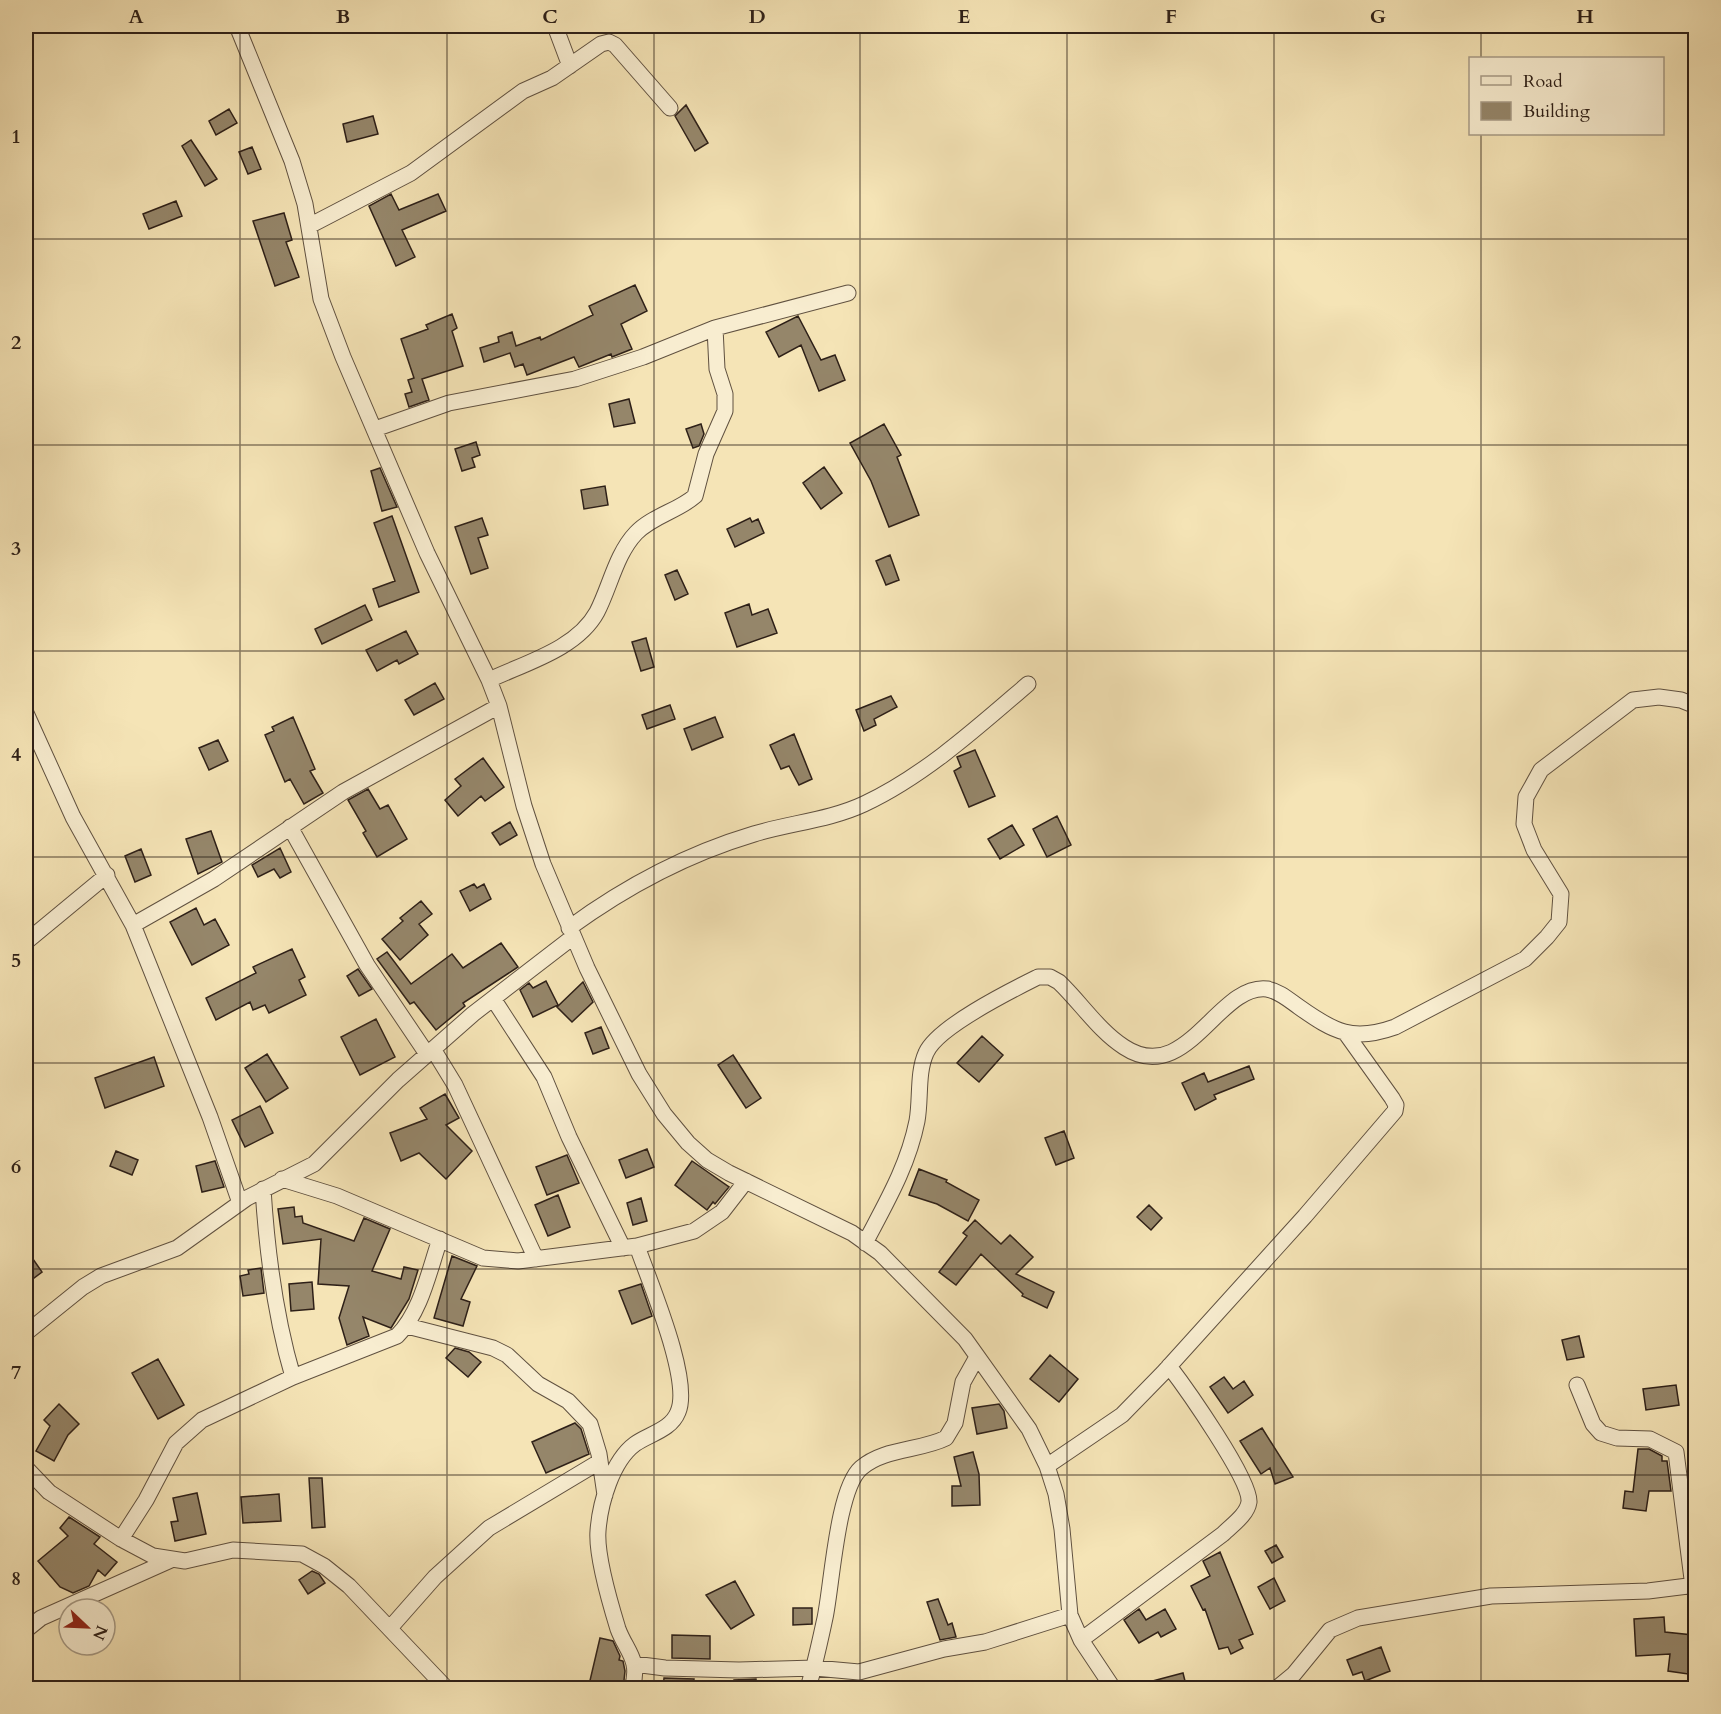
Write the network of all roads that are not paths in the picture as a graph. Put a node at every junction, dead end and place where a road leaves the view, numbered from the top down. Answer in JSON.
{"nodes":[{"id":1,"x":237,"y":26,"type":"edge"},
{"id":2,"x":555,"y":26,"type":"edge"},
{"id":3,"x":570,"y":66,"type":"junction"},
{"id":4,"x":670,"y":108,"type":"dead end"},
{"id":5,"x":309,"y":226,"type":"junction"},
{"id":6,"x":848,"y":292,"type":"dead end"},
{"id":7,"x":715,"y":328,"type":"junction"},
{"id":8,"x":375,"y":429,"type":"junction"},
{"id":9,"x":489,"y":680,"type":"junction"},
{"id":10,"x":1028,"y":684,"type":"dead end"},
{"id":11,"x":499,"y":706,"type":"junction"},
{"id":12,"x":1695,"y":706,"type":"edge"},
{"id":13,"x":26,"y":713,"type":"edge"},
{"id":14,"x":290,"y":827,"type":"junction"},
{"id":15,"x":107,"y":875,"type":"junction"},
{"id":16,"x":133,"y":925,"type":"junction"},
{"id":17,"x":571,"y":932,"type":"junction"},
{"id":18,"x":26,"y":942,"type":"edge"},
{"id":19,"x":494,"y":1000,"type":"junction"},
{"id":20,"x":1347,"y":1035,"type":"junction"},
{"id":21,"x":430,"y":1052,"type":"junction"},
{"id":22,"x":282,"y":1179,"type":"junction"},
{"id":23,"x":746,"y":1181,"type":"junction"},
{"id":24,"x":263,"y":1189,"type":"junction"},
{"id":25,"x":240,"y":1203,"type":"junction"},
{"id":26,"x":440,"y":1239,"type":"junction"},
{"id":27,"x":865,"y":1243,"type":"junction"},
{"id":28,"x":630,"y":1247,"type":"junction"},
{"id":29,"x":536,"y":1259,"type":"junction"},
{"id":30,"x":407,"y":1326,"type":"junction"},
{"id":31,"x":26,"y":1333,"type":"edge"},
{"id":32,"x":977,"y":1357,"type":"junction"},
{"id":33,"x":1169,"y":1366,"type":"junction"},
{"id":34,"x":293,"y":1377,"type":"junction"},
{"id":35,"x":1577,"y":1384,"type":"dead end"},
{"id":36,"x":599,"y":1462,"type":"junction"},
{"id":37,"x":1047,"y":1466,"type":"junction"},
{"id":38,"x":26,"y":1468,"type":"edge"},
{"id":39,"x":605,"y":1495,"type":"junction"},
{"id":40,"x":121,"y":1539,"type":"junction"},
{"id":41,"x":171,"y":1560,"type":"junction"},
{"id":42,"x":1694,"y":1586,"type":"edge"},
{"id":43,"x":1070,"y":1615,"type":"junction"},
{"id":44,"x":390,"y":1628,"type":"junction"},
{"id":45,"x":26,"y":1630,"type":"edge"},
{"id":46,"x":1081,"y":1640,"type":"junction"},
{"id":47,"x":634,"y":1664,"type":"junction"},
{"id":48,"x":814,"y":1668,"type":"junction"},
{"id":49,"x":446,"y":1689,"type":"edge"},
{"id":50,"x":632,"y":1689,"type":"edge"},
{"id":51,"x":808,"y":1689,"type":"edge"},
{"id":52,"x":1113,"y":1689,"type":"edge"},
{"id":53,"x":1277,"y":1689,"type":"edge"}],
"edges":[{"from":1,"to":5,"type":"street"},
{"from":2,"to":3,"type":"street"},
{"from":3,"to":4,"type":"street"},
{"from":3,"to":5,"type":"street"},
{"from":5,"to":8,"type":"street"},
{"from":6,"to":7,"type":"street"},
{"from":7,"to":8,"type":"street"},
{"from":7,"to":9,"type":"street"},
{"from":8,"to":9,"type":"street"},
{"from":9,"to":11,"type":"street"},
{"from":10,"to":17,"type":"street"},
{"from":11,"to":14,"type":"street"},
{"from":11,"to":17,"type":"street"},
{"from":12,"to":20,"type":"street"},
{"from":13,"to":15,"type":"street"},
{"from":14,"to":16,"type":"street"},
{"from":14,"to":21,"type":"street"},
{"from":15,"to":16,"type":"street"},
{"from":15,"to":18,"type":"street"},
{"from":16,"to":25,"type":"street"},
{"from":17,"to":19,"type":"street"},
{"from":17,"to":23,"type":"street"},
{"from":19,"to":21,"type":"street"},
{"from":19,"to":28,"type":"street"},
{"from":20,"to":27,"type":"street"},
{"from":20,"to":33,"type":"street"},
{"from":21,"to":22,"type":"street"},
{"from":21,"to":29,"type":"street"},
{"from":22,"to":24,"type":"street"},
{"from":22,"to":26,"type":"street"},
{"from":23,"to":27,"type":"street"},
{"from":23,"to":28,"type":"street"},
{"from":24,"to":25,"type":"street"},
{"from":24,"to":34,"type":"street"},
{"from":25,"to":31,"type":"street"},
{"from":26,"to":29,"type":"street"},
{"from":26,"to":30,"type":"street"},
{"from":27,"to":32,"type":"street"},
{"from":28,"to":29,"type":"street"},
{"from":28,"to":39,"type":"street"},
{"from":30,"to":34,"type":"street"},
{"from":30,"to":36,"type":"street"},
{"from":32,"to":37,"type":"street"},
{"from":32,"to":48,"type":"street"},
{"from":33,"to":37,"type":"street"},
{"from":33,"to":46,"type":"street"},
{"from":34,"to":40,"type":"street"},
{"from":35,"to":42,"type":"street"},
{"from":36,"to":39,"type":"street"},
{"from":36,"to":44,"type":"street"},
{"from":37,"to":43,"type":"street"},
{"from":38,"to":40,"type":"street"},
{"from":39,"to":47,"type":"street"},
{"from":40,"to":41,"type":"street"},
{"from":41,"to":44,"type":"street"},
{"from":41,"to":45,"type":"street"},
{"from":42,"to":53,"type":"street"},
{"from":43,"to":46,"type":"street"},
{"from":43,"to":48,"type":"street"},
{"from":44,"to":49,"type":"street"},
{"from":46,"to":52,"type":"street"},
{"from":47,"to":48,"type":"street"},
{"from":47,"to":50,"type":"street"},
{"from":48,"to":51,"type":"street"}]}
